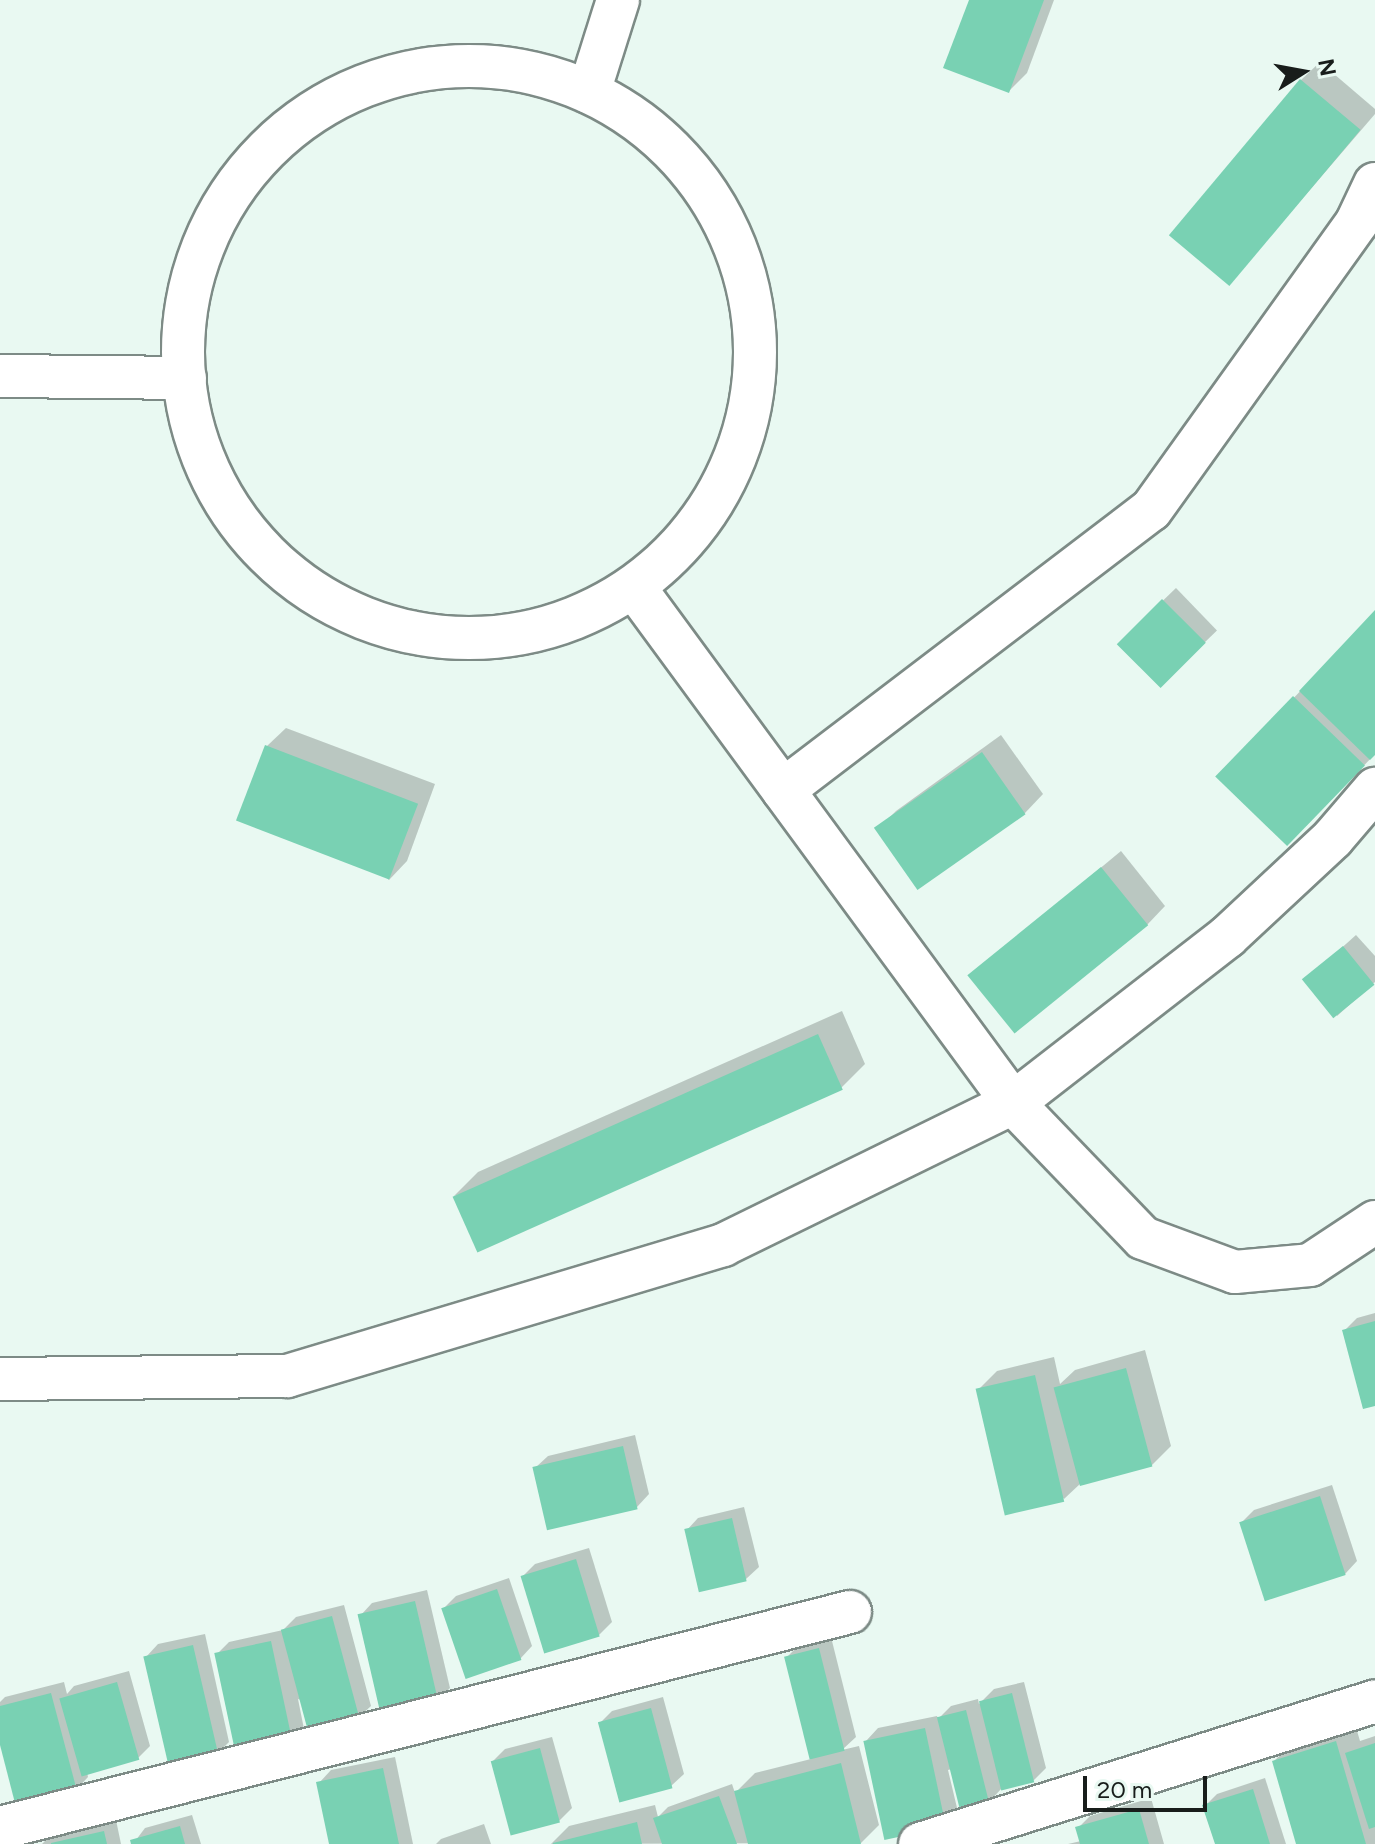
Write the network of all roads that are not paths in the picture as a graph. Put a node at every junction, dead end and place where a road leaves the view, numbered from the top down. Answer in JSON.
{"nodes":[{"id":1,"x":618,"y":0,"type":"edge"},
{"id":2,"x":589,"y":92,"type":"junction"},
{"id":3,"x":1375,"y":184,"type":"edge"},
{"id":4,"x":0,"y":376,"type":"edge"},
{"id":5,"x":185,"y":378,"type":"junction"},
{"id":6,"x":634,"y":587,"type":"junction"},
{"id":7,"x":1375,"y":789,"type":"edge"},
{"id":8,"x":783,"y":790,"type":"junction"},
{"id":9,"x":1013,"y":1103,"type":"junction"},
{"id":10,"x":1375,"y":1222,"type":"edge"},
{"id":11,"x":0,"y":1379,"type":"edge"},
{"id":12,"x":850,"y":1612,"type":"dead end"},
{"id":13,"x":1375,"y":1701,"type":"edge"},
{"id":14,"x":0,"y":1828,"type":"edge"},
{"id":15,"x":920,"y":1844,"type":"edge"}],
"edges":[{"from":1,"to":2,"type":"street"},
{"from":2,"to":5,"type":"street"},
{"from":2,"to":6,"type":"street"},
{"from":3,"to":8,"type":"street"},
{"from":4,"to":5,"type":"street"},
{"from":5,"to":6,"type":"street"},
{"from":6,"to":8,"type":"street"},
{"from":7,"to":9,"type":"street"},
{"from":8,"to":9,"type":"street"},
{"from":9,"to":10,"type":"street"},
{"from":9,"to":11,"type":"street"},
{"from":12,"to":14,"type":"street"},
{"from":13,"to":15,"type":"street"}]}
